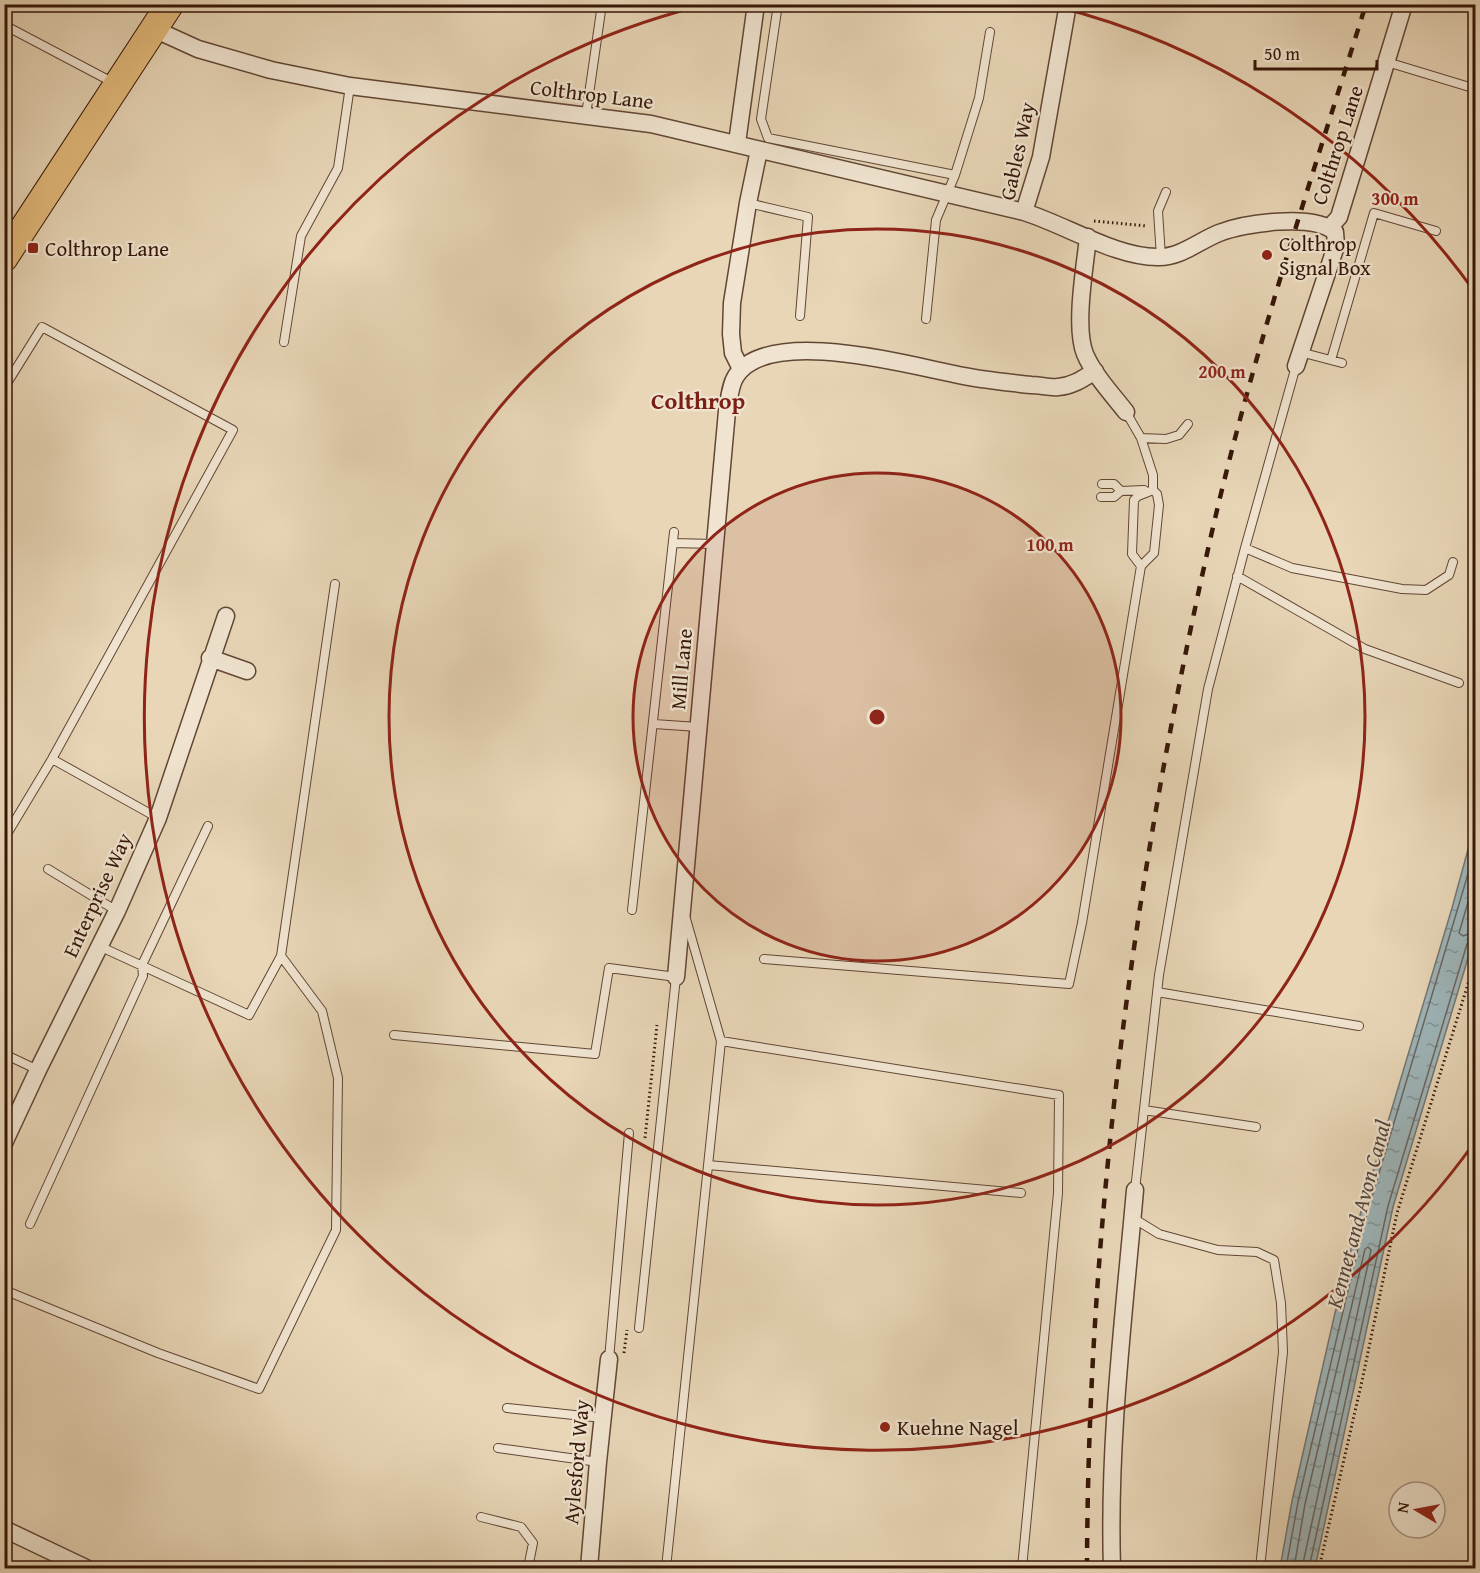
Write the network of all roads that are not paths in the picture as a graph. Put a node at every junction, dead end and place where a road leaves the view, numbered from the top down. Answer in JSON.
{"nodes":[{"id":1,"x":170,"y":4,"type":"edge"},
{"id":2,"x":602,"y":4,"type":"edge"},
{"id":3,"x":756,"y":4,"type":"edge"},
{"id":4,"x":778,"y":4,"type":"edge"},
{"id":5,"x":1068,"y":4,"type":"edge"},
{"id":6,"x":1404,"y":4,"type":"edge"},
{"id":7,"x":4,"y":25,"type":"edge"},
{"id":8,"x":154,"y":29,"type":"junction"},
{"id":9,"x":990,"y":32,"type":"dead end"},
{"id":10,"x":1387,"y":62,"type":"junction"},
{"id":11,"x":117,"y":85,"type":"junction"},
{"id":12,"x":350,"y":86,"type":"junction"},
{"id":13,"x":1476,"y":89,"type":"edge"},
{"id":14,"x":586,"y":115,"type":"junction"},
{"id":15,"x":737,"y":143,"type":"junction"},
{"id":16,"x":759,"y":150,"type":"junction"},
{"id":17,"x":955,"y":175,"type":"junction"},
{"id":18,"x":1166,"y":192,"type":"dead end"},
{"id":19,"x":947,"y":194,"type":"junction"},
{"id":20,"x":748,"y":203,"type":"junction"},
{"id":21,"x":1024,"y":212,"type":"junction"},
{"id":22,"x":1330,"y":227,"type":"junction"},
{"id":23,"x":1436,"y":231,"type":"dead end"},
{"id":24,"x":1088,"y":237,"type":"junction"},
{"id":25,"x":1161,"y":257,"type":"junction"},
{"id":26,"x":4,"y":258,"type":"edge"},
{"id":27,"x":800,"y":316,"type":"dead end"},
{"id":28,"x":926,"y":319,"type":"dead end"},
{"id":29,"x":284,"y":342,"type":"dead end"},
{"id":30,"x":1298,"y":359,"type":"junction"},
{"id":31,"x":1331,"y":360,"type":"junction"},
{"id":32,"x":1342,"y":363,"type":"dead end"},
{"id":33,"x":741,"y":369,"type":"junction"},
{"id":34,"x":1095,"y":371,"type":"junction"},
{"id":35,"x":4,"y":388,"type":"edge"},
{"id":36,"x":1126,"y":412,"type":"joint"},
{"id":37,"x":1188,"y":424,"type":"dead end"},
{"id":38,"x":1141,"y":438,"type":"junction"},
{"id":39,"x":1102,"y":484,"type":"dead end"},
{"id":40,"x":1154,"y":490,"type":"junction"},
{"id":41,"x":1121,"y":491,"type":"junction"},
{"id":42,"x":1101,"y":497,"type":"dead end"},
{"id":43,"x":674,"y":532,"type":"dead end"},
{"id":44,"x":673,"y":543,"type":"junction"},
{"id":45,"x":715,"y":544,"type":"junction"},
{"id":46,"x":1245,"y":548,"type":"junction"},
{"id":47,"x":1453,"y":561,"type":"dead end"},
{"id":48,"x":1140,"y":567,"type":"junction"},
{"id":49,"x":1237,"y":576,"type":"junction"},
{"id":50,"x":335,"y":584,"type":"dead end"},
{"id":51,"x":226,"y":616,"type":"dead end"},
{"id":52,"x":210,"y":658,"type":"junction"},
{"id":53,"x":247,"y":671,"type":"dead end"},
{"id":54,"x":1459,"y":683,"type":"dead end"},
{"id":55,"x":654,"y":724,"type":"junction"},
{"id":56,"x":698,"y":727,"type":"junction"},
{"id":57,"x":52,"y":759,"type":"junction"},
{"id":58,"x":158,"y":818,"type":"junction"},
{"id":59,"x":208,"y":826,"type":"dead end"},
{"id":60,"x":4,"y":839,"type":"edge"},
{"id":61,"x":48,"y":869,"type":"dead end"},
{"id":62,"x":681,"y":904,"type":"junction"},
{"id":63,"x":632,"y":910,"type":"dead end"},
{"id":64,"x":117,"y":911,"type":"junction"},
{"id":65,"x":99,"y":946,"type":"junction"},
{"id":66,"x":281,"y":956,"type":"junction"},
{"id":67,"x":764,"y":958,"type":"dead end"},
{"id":68,"x":142,"y":965,"type":"junction"},
{"id":69,"x":676,"y":977,"type":"junction"},
{"id":70,"x":1157,"y":992,"type":"junction"},
{"id":71,"x":1359,"y":1026,"type":"dead end"},
{"id":72,"x":394,"y":1035,"type":"dead end"},
{"id":73,"x":721,"y":1041,"type":"junction"},
{"id":74,"x":4,"y":1054,"type":"edge"},
{"id":75,"x":38,"y":1070,"type":"junction"},
{"id":76,"x":1144,"y":1110,"type":"junction"},
{"id":77,"x":1256,"y":1127,"type":"dead end"},
{"id":78,"x":629,"y":1133,"type":"dead end"},
{"id":79,"x":4,"y":1143,"type":"edge"},
{"id":80,"x":708,"y":1165,"type":"junction"},
{"id":81,"x":1135,"y":1190,"type":"joint"},
{"id":82,"x":1021,"y":1193,"type":"dead end"},
{"id":83,"x":1133,"y":1218,"type":"junction"},
{"id":84,"x":30,"y":1224,"type":"dead end"},
{"id":85,"x":4,"y":1290,"type":"edge"},
{"id":86,"x":639,"y":1328,"type":"dead end"},
{"id":87,"x":609,"y":1359,"type":"joint"},
{"id":88,"x":507,"y":1408,"type":"dead end"},
{"id":89,"x":603,"y":1418,"type":"junction"},
{"id":90,"x":498,"y":1448,"type":"dead end"},
{"id":91,"x":598,"y":1462,"type":"junction"},
{"id":92,"x":481,"y":1517,"type":"dead end"},
{"id":93,"x":4,"y":1529,"type":"edge"},
{"id":94,"x":76,"y":1566,"type":"edge"},
{"id":95,"x":528,"y":1569,"type":"edge"},
{"id":96,"x":589,"y":1569,"type":"edge"},
{"id":97,"x":666,"y":1569,"type":"edge"},
{"id":98,"x":1022,"y":1569,"type":"edge"},
{"id":99,"x":1112,"y":1569,"type":"edge"},
{"id":100,"x":1260,"y":1569,"type":"edge"}],
"edges":[{"from":1,"to":8,"type":"main road"},
{"from":2,"to":14,"type":"lane"},
{"from":3,"to":15,"type":"street"},
{"from":4,"to":17,"type":"lane"},
{"from":5,"to":21,"type":"street","name":"Gables Way"},
{"from":6,"to":10,"type":"street","name":"Colthrop Lane"},
{"from":7,"to":11,"type":"lane"},
{"from":8,"to":11,"type":"main road"},
{"from":8,"to":12,"type":"street","name":"Colthrop Lane"},
{"from":9,"to":17,"type":"lane"},
{"from":10,"to":13,"type":"lane"},
{"from":10,"to":22,"type":"street","name":"Colthrop Lane"},
{"from":11,"to":26,"type":"main road"},
{"from":12,"to":14,"type":"street","name":"Colthrop Lane"},
{"from":12,"to":29,"type":"lane"},
{"from":14,"to":15,"type":"street","name":"Colthrop Lane"},
{"from":15,"to":16,"type":"street","name":"Colthrop Lane"},
{"from":16,"to":19,"type":"street","name":"Colthrop Lane"},
{"from":16,"to":20,"type":"street"},
{"from":17,"to":19,"type":"lane"},
{"from":18,"to":25,"type":"lane"},
{"from":19,"to":21,"type":"street","name":"Colthrop Lane"},
{"from":19,"to":28,"type":"lane"},
{"from":20,"to":27,"type":"lane"},
{"from":20,"to":33,"type":"street"},
{"from":21,"to":24,"type":"street","name":"Gables Way"},
{"from":22,"to":25,"type":"street","name":"Colthrop Lane"},
{"from":22,"to":30,"type":"street"},
{"from":23,"to":31,"type":"lane"},
{"from":24,"to":25,"type":"street","name":"Colthrop Lane"},
{"from":24,"to":34,"type":"street"},
{"from":30,"to":31,"type":"lane"},
{"from":30,"to":46,"type":"lane"},
{"from":31,"to":32,"type":"lane"},
{"from":33,"to":34,"type":"street"},
{"from":33,"to":45,"type":"street","name":"Mill Lane"},
{"from":34,"to":36,"type":"street"},
{"from":35,"to":57,"type":"lane"},
{"from":36,"to":38,"type":"lane"},
{"from":37,"to":38,"type":"lane"},
{"from":38,"to":40,"type":"lane"},
{"from":39,"to":41,"type":"lane"},
{"from":40,"to":41,"type":"lane"},
{"from":40,"to":48,"type":"lane"},
{"from":40,"to":48,"type":"lane"},
{"from":41,"to":42,"type":"lane"},
{"from":43,"to":44,"type":"lane"},
{"from":44,"to":45,"type":"lane"},
{"from":44,"to":55,"type":"lane"},
{"from":45,"to":56,"type":"street","name":"Mill Lane"},
{"from":46,"to":47,"type":"lane"},
{"from":46,"to":49,"type":"lane"},
{"from":48,"to":67,"type":"lane"},
{"from":49,"to":54,"type":"lane"},
{"from":49,"to":70,"type":"lane"},
{"from":50,"to":66,"type":"lane"},
{"from":51,"to":52,"type":"street","name":"Enterprise Way"},
{"from":52,"to":53,"type":"street"},
{"from":52,"to":58,"type":"street","name":"Enterprise Way"},
{"from":55,"to":56,"type":"lane"},
{"from":55,"to":63,"type":"lane"},
{"from":56,"to":62,"type":"street","name":"Mill Lane"},
{"from":57,"to":58,"type":"lane"},
{"from":57,"to":60,"type":"lane"},
{"from":58,"to":64,"type":"street","name":"Enterprise Way"},
{"from":59,"to":68,"type":"lane"},
{"from":61,"to":64,"type":"lane"},
{"from":62,"to":69,"type":"street","name":"Mill Lane"},
{"from":62,"to":73,"type":"lane"},
{"from":64,"to":65,"type":"street","name":"Enterprise Way"},
{"from":65,"to":68,"type":"lane"},
{"from":65,"to":75,"type":"street","name":"Enterprise Way"},
{"from":66,"to":68,"type":"lane"},
{"from":66,"to":85,"type":"lane"},
{"from":68,"to":84,"type":"lane"},
{"from":69,"to":72,"type":"lane"},
{"from":69,"to":86,"type":"lane"},
{"from":70,"to":71,"type":"lane"},
{"from":70,"to":76,"type":"lane"},
{"from":73,"to":80,"type":"lane"},
{"from":73,"to":98,"type":"lane"},
{"from":74,"to":75,"type":"lane"},
{"from":75,"to":79,"type":"street","name":"Enterprise Way"},
{"from":76,"to":77,"type":"lane"},
{"from":76,"to":81,"type":"lane"},
{"from":78,"to":87,"type":"lane"},
{"from":80,"to":82,"type":"lane"},
{"from":80,"to":97,"type":"lane"},
{"from":81,"to":83,"type":"street"},
{"from":83,"to":99,"type":"street"},
{"from":83,"to":100,"type":"lane"},
{"from":87,"to":89,"type":"street","name":"Aylesford Way"},
{"from":88,"to":89,"type":"lane"},
{"from":89,"to":91,"type":"street","name":"Aylesford Way"},
{"from":90,"to":91,"type":"lane"},
{"from":91,"to":96,"type":"street","name":"Aylesford Way"},
{"from":92,"to":95,"type":"lane"},
{"from":93,"to":94,"type":"street"}]}
